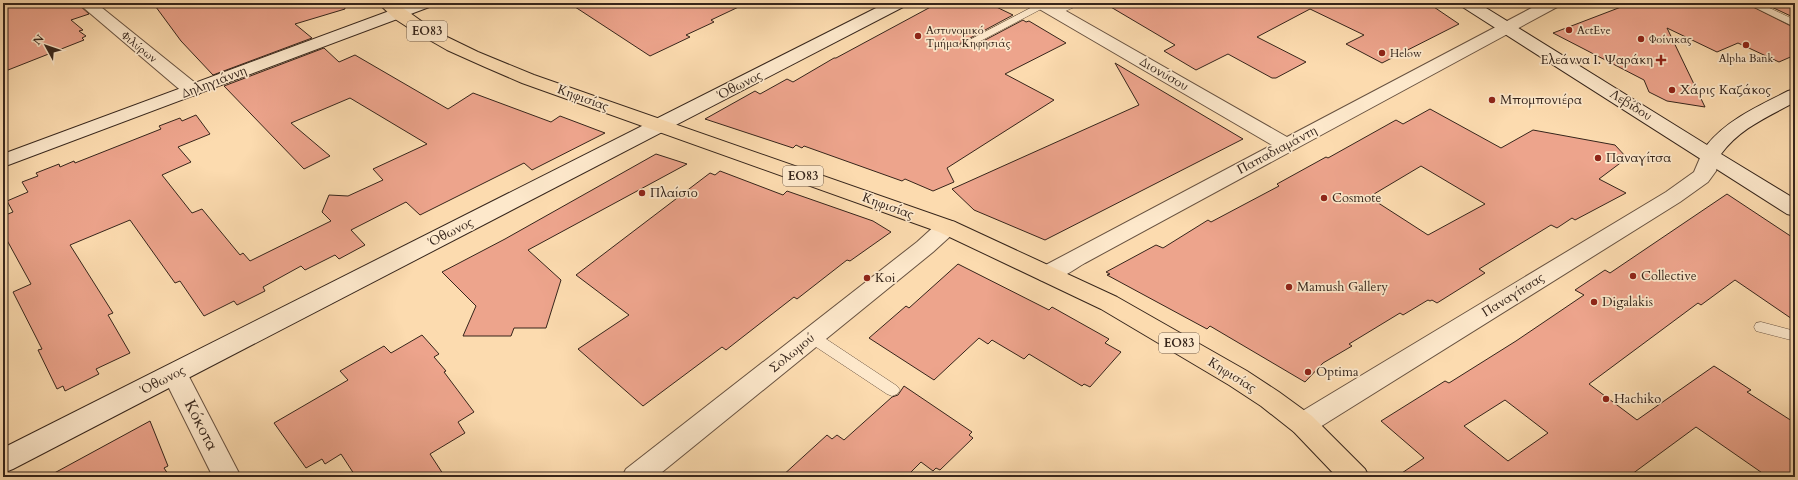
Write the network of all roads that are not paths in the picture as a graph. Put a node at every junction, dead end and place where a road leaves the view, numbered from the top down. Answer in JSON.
{"nodes":[{"id":1,"x":86,"y":3,"type":"edge"},
{"id":2,"x":426,"y":3,"type":"edge"},
{"id":3,"x":899,"y":3,"type":"edge"},
{"id":4,"x":1078,"y":3,"type":"edge"},
{"id":5,"x":1467,"y":3,"type":"edge"},
{"id":6,"x":1553,"y":3,"type":"edge"},
{"id":7,"x":1751,"y":3,"type":"edge"},
{"id":8,"x":1047,"y":7,"type":"edge"},
{"id":9,"x":392,"y":8,"type":"edge"},
{"id":10,"x":1795,"y":24,"type":"edge"},
{"id":11,"x":1506,"y":27,"type":"junction"},
{"id":12,"x":965,"y":45,"type":"dead end"},
{"id":13,"x":192,"y":90,"type":"junction"},
{"id":14,"x":1795,"y":95,"type":"edge"},
{"id":15,"x":660,"y":126,"type":"junction"},
{"id":16,"x":1287,"y":145,"type":"junction"},
{"id":17,"x":1710,"y":155,"type":"junction"},
{"id":18,"x":3,"y":161,"type":"edge"},
{"id":19,"x":1795,"y":209,"type":"edge"},
{"id":20,"x":947,"y":227,"type":"junction"},
{"id":21,"x":1048,"y":274,"type":"junction"},
{"id":22,"x":1761,"y":327,"type":"dead end"},
{"id":23,"x":1795,"y":336,"type":"edge"},
{"id":24,"x":812,"y":337,"type":"junction"},
{"id":25,"x":175,"y":374,"type":"junction"},
{"id":26,"x":892,"y":390,"type":"dead end"},
{"id":27,"x":1303,"y":424,"type":"junction"},
{"id":28,"x":3,"y":461,"type":"edge"},
{"id":29,"x":227,"y":477,"type":"edge"},
{"id":30,"x":636,"y":477,"type":"edge"},
{"id":31,"x":1355,"y":477,"type":"edge"}],
"edges":[{"from":1,"to":13,"type":"street","name":"Φιλύρων"},
{"from":2,"to":9,"type":"street","name":"Δηληγιάννη"},
{"from":3,"to":15,"type":"street","name":"Όθωνος"},
{"from":4,"to":8,"type":"lane"},
{"from":5,"to":11,"type":"street","name":"Λεβίδου"},
{"from":6,"to":11,"type":"street","name":"Παπαδιαμάντη"},
{"from":7,"to":10,"type":"lane"},
{"from":8,"to":12,"type":"lane"},
{"from":8,"to":16,"type":"street","name":"Διονύσου"},
{"from":9,"to":13,"type":"street","name":"Δηληγιάννη"},
{"from":9,"to":15,"type":"main road","name":"Κηφισίας","number":"ΕΟ83"},
{"from":11,"to":16,"type":"street","name":"Παπαδιαμάντη"},
{"from":11,"to":17,"type":"street","name":"Λεβίδου"},
{"from":13,"to":18,"type":"street","name":"Δηληγιάννη"},
{"from":14,"to":17,"type":"street","name":"Παναγίτσας"},
{"from":15,"to":20,"type":"main road","name":"Κηφισίας","number":"ΕΟ83"},
{"from":15,"to":25,"type":"street","name":"Όθωνος"},
{"from":16,"to":21,"type":"street","name":"Παπαδιαμάντη"},
{"from":17,"to":19,"type":"street","name":"Λεβίδου"},
{"from":17,"to":27,"type":"street","name":"Παναγίτσας"},
{"from":20,"to":21,"type":"main road","name":"Κηφισίας","number":"ΕΟ83"},
{"from":20,"to":24,"type":"street","name":"Σολωμού"},
{"from":21,"to":27,"type":"main road","name":"Κηφισίας","number":"ΕΟ83"},
{"from":22,"to":23,"type":"lane"},
{"from":24,"to":26,"type":"lane"},
{"from":24,"to":30,"type":"street","name":"Σολωμού"},
{"from":25,"to":28,"type":"street","name":"Όθωνος"},
{"from":25,"to":29,"type":"street","name":"Κόκοτα"},
{"from":27,"to":31,"type":"main road","name":"Κηφισίας","number":"ΕΟ83"}]}
